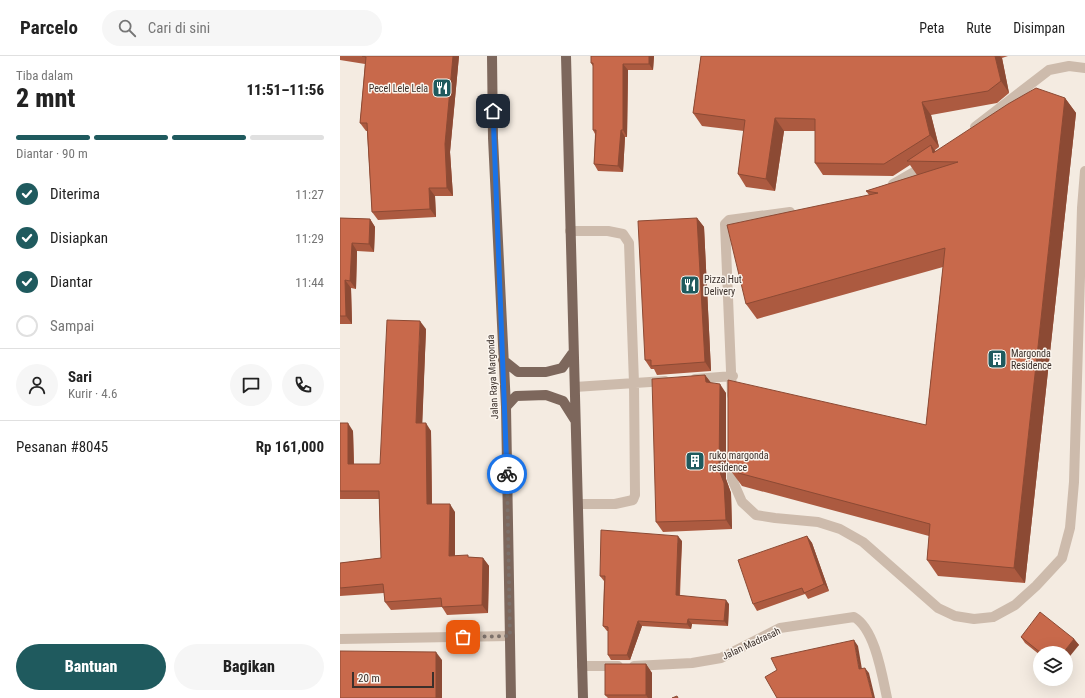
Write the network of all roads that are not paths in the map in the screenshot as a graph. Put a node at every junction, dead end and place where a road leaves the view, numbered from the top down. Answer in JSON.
{"nodes":[{"id":1,"x":492,"y":56,"type":"edge"},
{"id":2,"x":566,"y":56,"type":"edge"},
{"id":3,"x":1085,"y":68,"type":"edge"},
{"id":4,"x":968,"y":133,"type":"edge"},
{"id":5,"x":936,"y":157,"type":"edge"},
{"id":6,"x":1085,"y":172,"type":"edge"},
{"id":7,"x":884,"y":189,"type":"edge"},
{"id":8,"x":799,"y":211,"type":"edge"},
{"id":9,"x":570,"y":231,"type":"junction"},
{"id":10,"x":572,"y":354,"type":"junction"},
{"id":11,"x":503,"y":360,"type":"junction"},
{"id":12,"x":733,"y":376,"type":"junction"},
{"id":13,"x":672,"y":380,"type":"edge"},
{"id":14,"x":687,"y":380,"type":"edge"},
{"id":15,"x":634,"y":383,"type":"junction"},
{"id":16,"x":574,"y":387,"type":"junction"},
{"id":17,"x":506,"y":407,"type":"junction"},
{"id":18,"x":732,"y":408,"type":"edge"},
{"id":19,"x":575,"y":421,"type":"junction"},
{"id":20,"x":732,"y":448,"type":"edge"},
{"id":21,"x":578,"y":504,"type":"junction"},
{"id":22,"x":510,"y":636,"type":"junction"},
{"id":23,"x":340,"y":639,"type":"edge"},
{"id":24,"x":582,"y":666,"type":"junction"},
{"id":25,"x":512,"y":698,"type":"edge"},
{"id":26,"x":582,"y":698,"type":"edge"},
{"id":27,"x":887,"y":698,"type":"edge"}],
"edges":[{"from":1,"to":11,"type":"main road","name":"Jalan Raya Margonda"},
{"from":2,"to":9,"type":"main road"},
{"from":3,"to":4,"type":"street"},
{"from":5,"to":7,"type":"street"},
{"from":6,"to":20,"type":"street"},
{"from":8,"to":12,"type":"street"},
{"from":9,"to":10,"type":"main road"},
{"from":9,"to":15,"type":"street"},
{"from":10,"to":11,"type":"main road"},
{"from":10,"to":16,"type":"main road"},
{"from":11,"to":17,"type":"main road","name":"Jalan Raya Margonda"},
{"from":12,"to":14,"type":"street"},
{"from":12,"to":18,"type":"street"},
{"from":13,"to":15,"type":"street"},
{"from":15,"to":16,"type":"street"},
{"from":15,"to":21,"type":"street"},
{"from":16,"to":19,"type":"main road"},
{"from":17,"to":19,"type":"main road"},
{"from":17,"to":22,"type":"main road","name":"Jalan Raya Margonda"},
{"from":19,"to":21,"type":"main road"},
{"from":21,"to":24,"type":"main road"},
{"from":22,"to":23,"type":"street"},
{"from":22,"to":25,"type":"main road","name":"Jalan Raya Margonda"},
{"from":24,"to":26,"type":"main road"},
{"from":24,"to":27,"type":"street","name":"Jalan Madrasah"}]}
